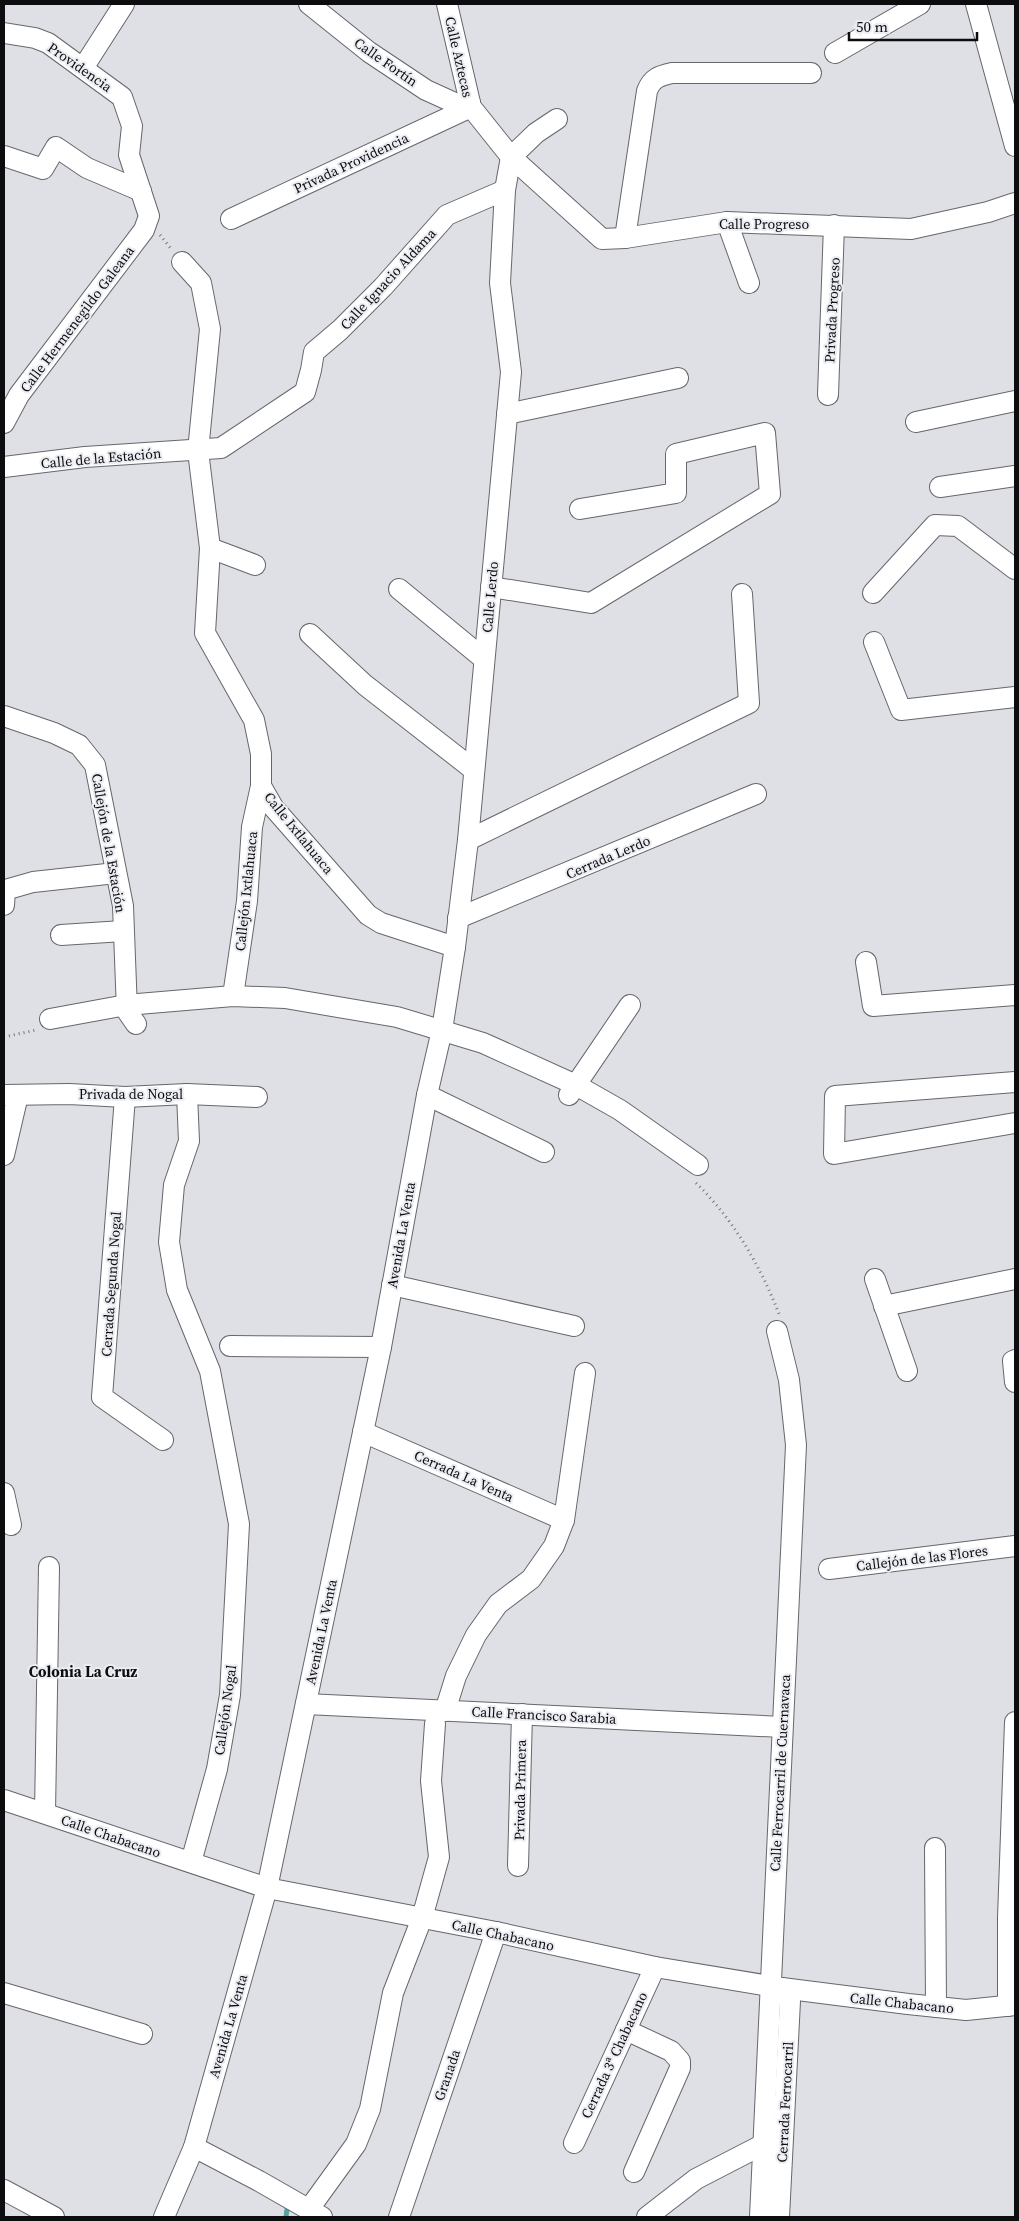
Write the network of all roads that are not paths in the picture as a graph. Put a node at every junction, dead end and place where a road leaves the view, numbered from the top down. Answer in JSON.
{"nodes":[{"id":1,"x":124,"y":4,"type":"edge"},
{"id":2,"x":309,"y":4,"type":"edge"},
{"id":3,"x":447,"y":4,"type":"edge"},
{"id":4,"x":920,"y":4,"type":"edge"},
{"id":5,"x":976,"y":4,"type":"edge"},
{"id":6,"x":4,"y":33,"type":"edge"},
{"id":7,"x":835,"y":53,"type":"dead end"},
{"id":8,"x":83,"y":68,"type":"junction"},
{"id":9,"x":811,"y":73,"type":"dead end"},
{"id":10,"x":471,"y":105,"type":"junction"},
{"id":11,"x":557,"y":119,"type":"dead end"},
{"id":12,"x":1015,"y":146,"type":"edge"},
{"id":13,"x":4,"y":156,"type":"edge"},
{"id":14,"x":511,"y":157,"type":"junction"},
{"id":15,"x":505,"y":190,"type":"junction"},
{"id":16,"x":141,"y":191,"type":"junction"},
{"id":17,"x":1015,"y":204,"type":"edge"},
{"id":18,"x":148,"y":219,"type":"joint"},
{"id":19,"x":231,"y":219,"type":"dead end"},
{"id":20,"x":727,"y":222,"type":"junction"},
{"id":21,"x":834,"y":225,"type":"junction"},
{"id":22,"x":625,"y":238,"type":"junction"},
{"id":23,"x":182,"y":262,"type":"road end"},
{"id":24,"x":749,"y":283,"type":"dead end"},
{"id":25,"x":678,"y":378,"type":"dead end"},
{"id":26,"x":828,"y":395,"type":"dead end"},
{"id":27,"x":1015,"y":402,"type":"edge"},
{"id":28,"x":507,"y":414,"type":"junction"},
{"id":29,"x":916,"y":422,"type":"dead end"},
{"id":30,"x":4,"y":423,"type":"edge"},
{"id":31,"x":198,"y":451,"type":"junction"},
{"id":32,"x":4,"y":467,"type":"edge"},
{"id":33,"x":1015,"y":476,"type":"edge"},
{"id":34,"x":940,"y":487,"type":"dead end"},
{"id":35,"x":580,"y":509,"type":"dead end"},
{"id":36,"x":210,"y":548,"type":"junction"},
{"id":37,"x":255,"y":565,"type":"dead end"},
{"id":38,"x":1015,"y":569,"type":"edge"},
{"id":39,"x":491,"y":587,"type":"junction"},
{"id":40,"x":399,"y":589,"type":"dead end"},
{"id":41,"x":873,"y":593,"type":"dead end"},
{"id":42,"x":742,"y":594,"type":"dead end"},
{"id":43,"x":310,"y":634,"type":"dead end"},
{"id":44,"x":874,"y":642,"type":"dead end"},
{"id":45,"x":484,"y":659,"type":"junction"},
{"id":46,"x":1015,"y":697,"type":"edge"},
{"id":47,"x":4,"y":716,"type":"edge"},
{"id":48,"x":474,"y":770,"type":"junction"},
{"id":49,"x":261,"y":786,"type":"junction"},
{"id":50,"x":756,"y":794,"type":"dead end"},
{"id":51,"x":468,"y":840,"type":"junction"},
{"id":52,"x":116,"y":873,"type":"junction"},
{"id":53,"x":4,"y":898,"type":"edge"},
{"id":54,"x":458,"y":918,"type":"junction"},
{"id":55,"x":123,"y":931,"type":"junction"},
{"id":56,"x":61,"y":935,"type":"dead end"},
{"id":57,"x":455,"y":947,"type":"junction"},
{"id":58,"x":866,"y":962,"type":"dead end"},
{"id":59,"x":1015,"y":995,"type":"edge"},
{"id":60,"x":233,"y":996,"type":"junction"},
{"id":61,"x":126,"y":1005,"type":"junction"},
{"id":62,"x":630,"y":1005,"type":"dead end"},
{"id":63,"x":50,"y":1020,"type":"dead end"},
{"id":64,"x":136,"y":1024,"type":"dead end"},
{"id":65,"x":441,"y":1034,"type":"junction"},
{"id":66,"x":1015,"y":1082,"type":"edge"},
{"id":67,"x":573,"y":1090,"type":"junction"},
{"id":68,"x":187,"y":1094,"type":"junction"},
{"id":69,"x":11,"y":1095,"type":"edge"},
{"id":70,"x":427,"y":1095,"type":"junction"},
{"id":71,"x":125,"y":1097,"type":"junction"},
{"id":72,"x":257,"y":1097,"type":"dead end"},
{"id":73,"x":1015,"y":1123,"type":"edge"},
{"id":74,"x":544,"y":1152,"type":"dead end"},
{"id":75,"x":4,"y":1154,"type":"edge"},
{"id":76,"x":696,"y":1172,"type":"road end"},
{"id":77,"x":875,"y":1279,"type":"dead end"},
{"id":78,"x":1015,"y":1279,"type":"edge"},
{"id":79,"x":392,"y":1285,"type":"junction"},
{"id":80,"x":884,"y":1306,"type":"junction"},
{"id":81,"x":779,"y":1324,"type":"road end"},
{"id":82,"x":574,"y":1326,"type":"dead end"},
{"id":83,"x":230,"y":1346,"type":"dead end"},
{"id":84,"x":381,"y":1347,"type":"junction"},
{"id":85,"x":1015,"y":1360,"type":"edge"},
{"id":86,"x":907,"y":1371,"type":"dead end"},
{"id":87,"x":585,"y":1373,"type":"dead end"},
{"id":88,"x":1015,"y":1382,"type":"edge"},
{"id":89,"x":363,"y":1432,"type":"junction"},
{"id":90,"x":163,"y":1440,"type":"dead end"},
{"id":91,"x":4,"y":1493,"type":"edge"},
{"id":92,"x":564,"y":1520,"type":"junction"},
{"id":93,"x":11,"y":1524,"type":"dead end"},
{"id":94,"x":1015,"y":1546,"type":"edge"},
{"id":95,"x":49,"y":1567,"type":"dead end"},
{"id":96,"x":829,"y":1570,"type":"dead end"},
{"id":97,"x":306,"y":1704,"type":"junction"},
{"id":98,"x":522,"y":1714,"type":"junction"},
{"id":99,"x":440,"y":1718,"type":"junction"},
{"id":100,"x":1015,"y":1722,"type":"edge"},
{"id":101,"x":782,"y":1727,"type":"junction"},
{"id":102,"x":4,"y":1800,"type":"edge"},
{"id":103,"x":45,"y":1814,"type":"junction"},
{"id":104,"x":935,"y":1848,"type":"dead end"},
{"id":105,"x":191,"y":1862,"type":"junction"},
{"id":106,"x":518,"y":1866,"type":"dead end"},
{"id":107,"x":267,"y":1888,"type":"junction"},
{"id":108,"x":422,"y":1918,"type":"junction"},
{"id":109,"x":1012,"y":1918,"type":"edge"},
{"id":110,"x":496,"y":1932,"type":"junction"},
{"id":111,"x":655,"y":1967,"type":"junction"},
{"id":112,"x":776,"y":1987,"type":"junction"},
{"id":113,"x":4,"y":1992,"type":"edge"},
{"id":114,"x":1011,"y":2005,"type":"edge"},
{"id":115,"x":936,"y":2007,"type":"junction"},
{"id":116,"x":626,"y":2030,"type":"junction"},
{"id":117,"x":142,"y":2034,"type":"dead end"},
{"id":118,"x":574,"y":2143,"type":"dead end"},
{"id":119,"x":764,"y":2144,"type":"junction"},
{"id":120,"x":194,"y":2147,"type":"junction"},
{"id":121,"x":634,"y":2172,"type":"dead end"},
{"id":122,"x":4,"y":2190,"type":"edge"},
{"id":123,"x":315,"y":2213,"type":"edge"},
{"id":124,"x":54,"y":2217,"type":"edge"},
{"id":125,"x":164,"y":2217,"type":"edge"},
{"id":126,"x":399,"y":2217,"type":"edge"},
{"id":127,"x":647,"y":2217,"type":"edge"},
{"id":128,"x":760,"y":2217,"type":"edge"},
{"id":129,"x":779,"y":2217,"type":"edge"}],
"edges":[{"from":1,"to":8,"type":"street"},
{"from":2,"to":10,"type":"street","name":"Calle Fortín"},
{"from":3,"to":10,"type":"street","name":"Calle Aztecas"},
{"from":4,"to":7,"type":"street"},
{"from":5,"to":12,"type":"street"},
{"from":6,"to":8,"type":"street","name":"Providencia"},
{"from":8,"to":16,"type":"street","name":"Providencia"},
{"from":9,"to":22,"type":"street"},
{"from":10,"to":14,"type":"street","name":"Calle Aztecas"},
{"from":10,"to":19,"type":"street","name":"Privada Providencia"},
{"from":11,"to":14,"type":"street"},
{"from":13,"to":16,"type":"street"},
{"from":14,"to":15,"type":"street","name":"Calle Lerdo"},
{"from":14,"to":22,"type":"street","name":"Calle Progreso"},
{"from":15,"to":28,"type":"street","name":"Calle Lerdo"},
{"from":15,"to":31,"type":"street","name":"Calle Ignacio Aldama"},
{"from":16,"to":18,"type":"street","name":"Providencia"},
{"from":17,"to":21,"type":"street","name":"Calle Progreso"},
{"from":18,"to":30,"type":"street","name":"Calle Hermenegildo Galeana"},
{"from":20,"to":21,"type":"street","name":"Calle Progreso"},
{"from":20,"to":22,"type":"street","name":"Calle Progreso"},
{"from":20,"to":24,"type":"street"},
{"from":21,"to":26,"type":"street","name":"Privada Progreso"},
{"from":23,"to":31,"type":"street"},
{"from":25,"to":28,"type":"street"},
{"from":27,"to":29,"type":"street"},
{"from":28,"to":39,"type":"street","name":"Calle Lerdo"},
{"from":31,"to":32,"type":"street","name":"Calle de la Estación"},
{"from":31,"to":36,"type":"street","name":"Calle Ixtlahuaca"},
{"from":33,"to":34,"type":"street"},
{"from":35,"to":39,"type":"street"},
{"from":36,"to":37,"type":"street"},
{"from":36,"to":49,"type":"street","name":"Calle Ixtlahuaca"},
{"from":38,"to":41,"type":"street"},
{"from":39,"to":45,"type":"street","name":"Calle Lerdo"},
{"from":40,"to":45,"type":"street"},
{"from":42,"to":51,"type":"street"},
{"from":43,"to":48,"type":"street"},
{"from":44,"to":46,"type":"street"},
{"from":45,"to":48,"type":"street","name":"Calle Lerdo"},
{"from":47,"to":52,"type":"street","name":"Callejón de la Estación"},
{"from":48,"to":51,"type":"street","name":"Calle Lerdo"},
{"from":49,"to":57,"type":"street","name":"Calle Ixtlahuaca"},
{"from":49,"to":60,"type":"street","name":"Callejón Ixtlahuaca"},
{"from":50,"to":54,"type":"street","name":"Cerrada Lerdo"},
{"from":51,"to":54,"type":"street","name":"Calle Lerdo"},
{"from":52,"to":53,"type":"street"},
{"from":52,"to":55,"type":"street","name":"Callejón de la Estación"},
{"from":54,"to":57,"type":"street","name":"Calle Lerdo"},
{"from":55,"to":56,"type":"street"},
{"from":55,"to":61,"type":"street","name":"Callejón de la Estación"},
{"from":57,"to":65,"type":"street","name":"Calle Lerdo"},
{"from":58,"to":59,"type":"street"},
{"from":60,"to":61,"type":"street"},
{"from":60,"to":65,"type":"street"},
{"from":61,"to":63,"type":"street"},
{"from":61,"to":64,"type":"street","name":"Callejón de la Estación"},
{"from":62,"to":67,"type":"street"},
{"from":65,"to":67,"type":"street"},
{"from":65,"to":70,"type":"street","name":"Avenida La Venta"},
{"from":66,"to":73,"type":"street"},
{"from":67,"to":76,"type":"street"},
{"from":68,"to":71,"type":"street","name":"Privada de Nogal"},
{"from":68,"to":72,"type":"street","name":"Privada de Nogal"},
{"from":68,"to":105,"type":"street","name":"Callejón Nogal"},
{"from":69,"to":71,"type":"street","name":"Privada de Nogal"},
{"from":69,"to":75,"type":"street"},
{"from":70,"to":74,"type":"street"},
{"from":70,"to":79,"type":"street","name":"Avenida La Venta"},
{"from":71,"to":90,"type":"street","name":"Cerrada Segunda Nogal"},
{"from":77,"to":80,"type":"street"},
{"from":78,"to":80,"type":"street"},
{"from":79,"to":82,"type":"street"},
{"from":79,"to":84,"type":"street","name":"Avenida La Venta"},
{"from":80,"to":86,"type":"street"},
{"from":81,"to":101,"type":"street","name":"Calle Ferrocarril de Cuernavaca"},
{"from":83,"to":84,"type":"street"},
{"from":84,"to":89,"type":"street","name":"Avenida La Venta"},
{"from":85,"to":88,"type":"street"},
{"from":87,"to":92,"type":"street"},
{"from":89,"to":92,"type":"street","name":"Cerrada La Venta"},
{"from":89,"to":97,"type":"street","name":"Avenida La Venta"},
{"from":91,"to":93,"type":"street"},
{"from":92,"to":99,"type":"street"},
{"from":94,"to":96,"type":"street","name":"Callejón de las Flores"},
{"from":95,"to":103,"type":"street"},
{"from":97,"to":99,"type":"street","name":"Calle Francisco Sarabia"},
{"from":97,"to":107,"type":"street","name":"Avenida La Venta"},
{"from":98,"to":99,"type":"street","name":"Calle Francisco Sarabia"},
{"from":98,"to":101,"type":"street","name":"Calle Francisco Sarabia"},
{"from":98,"to":106,"type":"street","name":"Privada Primera"},
{"from":99,"to":108,"type":"street"},
{"from":100,"to":109,"type":"street"},
{"from":101,"to":112,"type":"street","name":"Calle Ferrocarril de Cuernavaca"},
{"from":102,"to":103,"type":"street","name":"Calle Chabacano"},
{"from":103,"to":105,"type":"street","name":"Calle Chabacano"},
{"from":104,"to":115,"type":"street"},
{"from":105,"to":107,"type":"street","name":"Calle Chabacano"},
{"from":107,"to":108,"type":"street","name":"Calle Chabacano"},
{"from":107,"to":120,"type":"street","name":"Avenida La Venta"},
{"from":108,"to":110,"type":"street","name":"Calle Chabacano"},
{"from":108,"to":123,"type":"street"},
{"from":109,"to":114,"type":"street"},
{"from":110,"to":111,"type":"street","name":"Calle Chabacano"},
{"from":110,"to":126,"type":"street","name":"Granada"},
{"from":111,"to":112,"type":"street","name":"Calle Chabacano"},
{"from":111,"to":116,"type":"street","name":"Cerrada 3ª Chabacano"},
{"from":112,"to":115,"type":"street","name":"Calle Chabacano"},
{"from":112,"to":119,"type":"street","name":"Calle Ferrocarril de Cuernavaca"},
{"from":112,"to":129,"type":"street","name":"Cerrada Ferrocarril"},
{"from":113,"to":117,"type":"street"},
{"from":114,"to":115,"type":"street","name":"Calle Chabacano"},
{"from":116,"to":118,"type":"street","name":"Cerrada 3ª Chabacano"},
{"from":116,"to":121,"type":"street"},
{"from":119,"to":127,"type":"street"},
{"from":119,"to":128,"type":"street","name":"Calle Ferrocarril de Cuernavaca"},
{"from":120,"to":123,"type":"street"},
{"from":120,"to":125,"type":"street","name":"Avenida La Venta"},
{"from":122,"to":124,"type":"street"}]}
